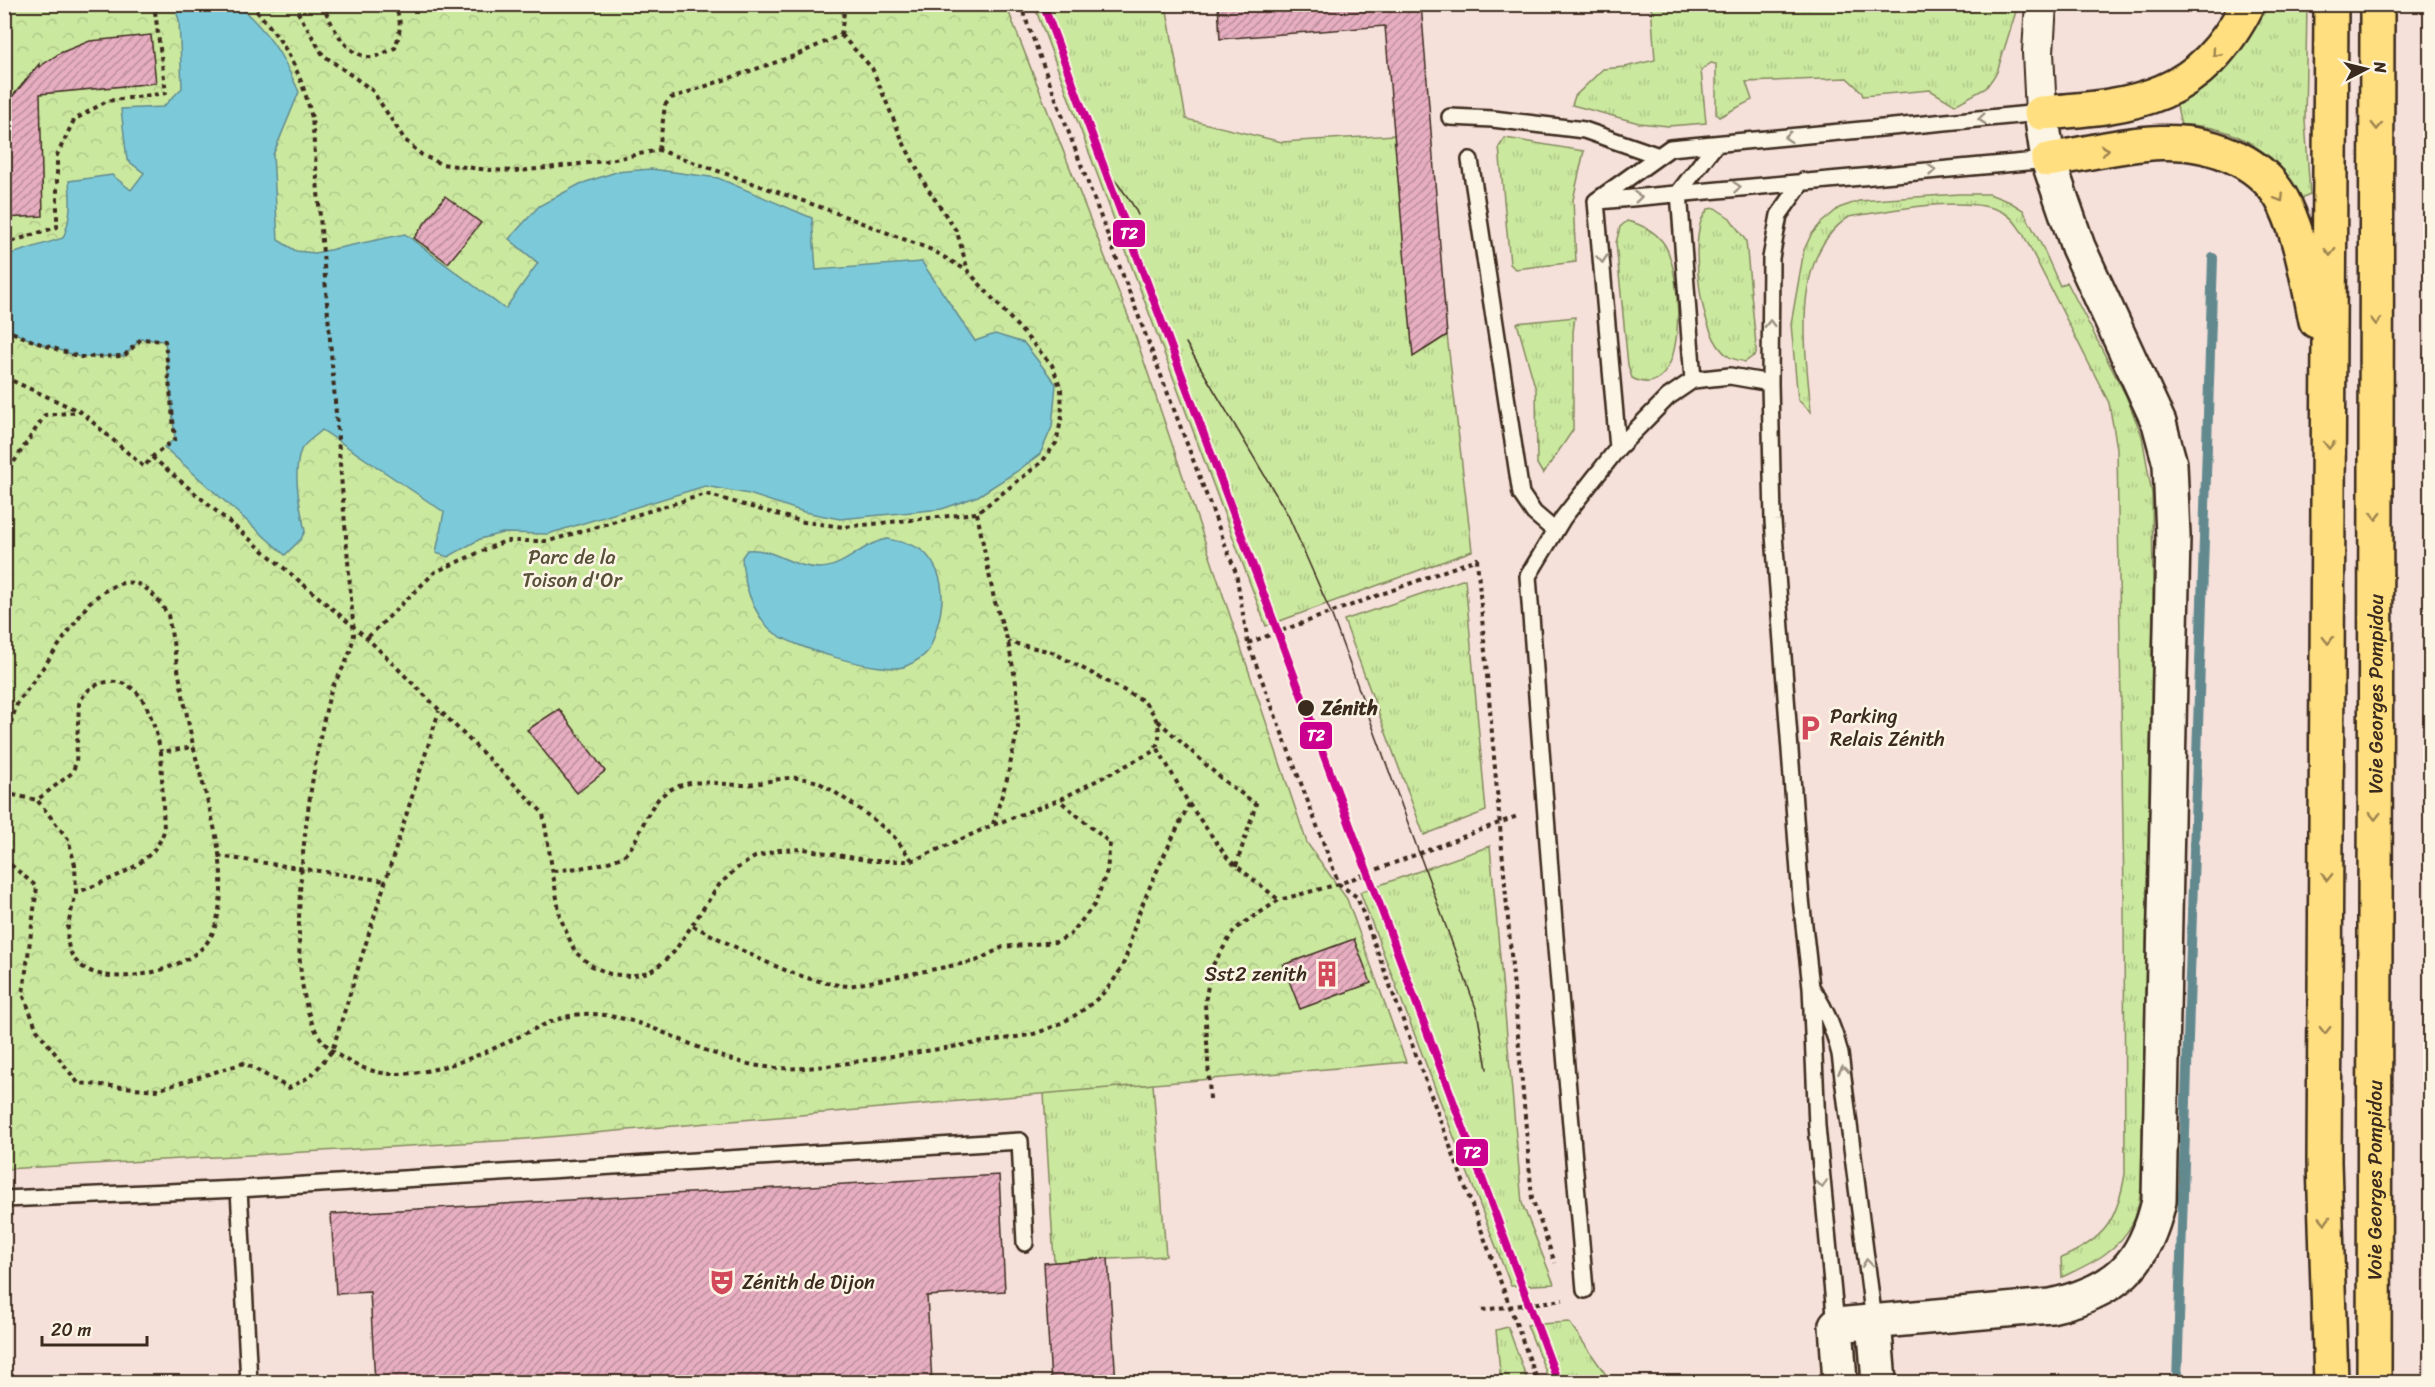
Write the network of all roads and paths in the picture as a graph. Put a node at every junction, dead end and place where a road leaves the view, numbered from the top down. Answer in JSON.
{"nodes":[{"id":1,"x":154,"y":4,"type":"edge"},
{"id":2,"x":250,"y":4,"type":"edge"},
{"id":3,"x":293,"y":4,"type":"edge"},
{"id":4,"x":322,"y":4,"type":"edge"},
{"id":5,"x":391,"y":4,"type":"edge"},
{"id":6,"x":845,"y":4,"type":"edge"},
{"id":7,"x":1020,"y":4,"type":"edge"},
{"id":8,"x":2041,"y":4,"type":"edge"},
{"id":9,"x":2248,"y":4,"type":"edge"},
{"id":10,"x":2331,"y":4,"type":"edge"},
{"id":11,"x":2377,"y":4,"type":"edge"},
{"id":12,"x":841,"y":34,"type":"junction"},
{"id":13,"x":2041,"y":113,"type":"junction"},
{"id":14,"x":1450,"y":117,"type":"dead end"},
{"id":15,"x":1716,"y":144,"type":"junction"},
{"id":16,"x":659,"y":150,"type":"junction"},
{"id":17,"x":1659,"y":156,"type":"junction"},
{"id":18,"x":1470,"y":160,"type":"dead end"},
{"id":19,"x":2048,"y":160,"type":"junction"},
{"id":20,"x":1803,"y":181,"type":"junction"},
{"id":21,"x":1679,"y":192,"type":"junction"},
{"id":22,"x":1596,"y":201,"type":"junction"},
{"id":23,"x":4,"y":244,"type":"edge"},
{"id":24,"x":968,"y":271,"type":"junction"},
{"id":25,"x":4,"y":329,"type":"edge"},
{"id":26,"x":4,"y":377,"type":"edge"},
{"id":27,"x":1693,"y":380,"type":"junction"},
{"id":28,"x":1770,"y":383,"type":"junction"},
{"id":29,"x":2329,"y":386,"type":"junction"},
{"id":30,"x":81,"y":412,"type":"junction"},
{"id":31,"x":1618,"y":448,"type":"junction"},
{"id":32,"x":152,"y":457,"type":"junction"},
{"id":33,"x":4,"y":477,"type":"edge"},
{"id":34,"x":976,"y":513,"type":"junction"},
{"id":35,"x":1555,"y":531,"type":"junction"},
{"id":36,"x":353,"y":627,"type":"junction"},
{"id":37,"x":367,"y":638,"type":"junction"},
{"id":38,"x":1008,"y":642,"type":"junction"},
{"id":39,"x":1248,"y":643,"type":"junction"},
{"id":40,"x":440,"y":711,"type":"junction"},
{"id":41,"x":1157,"y":721,"type":"junction"},
{"id":42,"x":194,"y":747,"type":"junction"},
{"id":43,"x":1157,"y":747,"type":"junction"},
{"id":44,"x":161,"y":752,"type":"junction"},
{"id":45,"x":4,"y":793,"type":"edge"},
{"id":46,"x":10,"y":795,"type":"junction"},
{"id":47,"x":37,"y":800,"type":"junction"},
{"id":48,"x":1059,"y":800,"type":"junction"},
{"id":49,"x":1189,"y":804,"type":"junction"},
{"id":50,"x":1546,"y":805,"type":"junction"},
{"id":51,"x":1498,"y":824,"type":"junction"},
{"id":52,"x":993,"y":825,"type":"junction"},
{"id":53,"x":218,"y":856,"type":"junction"},
{"id":54,"x":4,"y":859,"type":"edge"},
{"id":55,"x":912,"y":861,"type":"junction"},
{"id":56,"x":1236,"y":866,"type":"junction"},
{"id":57,"x":301,"y":869,"type":"junction"},
{"id":58,"x":554,"y":871,"type":"junction"},
{"id":59,"x":387,"y":881,"type":"junction"},
{"id":60,"x":1338,"y":884,"type":"junction"},
{"id":61,"x":76,"y":893,"type":"junction"},
{"id":62,"x":1279,"y":900,"type":"junction"},
{"id":63,"x":693,"y":926,"type":"junction"},
{"id":64,"x":1811,"y":987,"type":"junction"},
{"id":65,"x":333,"y":1051,"type":"junction"},
{"id":66,"x":1210,"y":1099,"type":"dead end"},
{"id":67,"x":239,"y":1190,"type":"junction"},
{"id":68,"x":4,"y":1199,"type":"edge"},
{"id":69,"x":1025,"y":1244,"type":"dead end"},
{"id":70,"x":1556,"y":1265,"type":"dead end"},
{"id":71,"x":1586,"y":1290,"type":"joint"},
{"id":72,"x":1508,"y":1307,"type":"junction"},
{"id":73,"x":1482,"y":1310,"type":"dead end"},
{"id":74,"x":1874,"y":1321,"type":"junction"},
{"id":75,"x":1836,"y":1325,"type":"junction"},
{"id":76,"x":249,"y":1383,"type":"edge"},
{"id":77,"x":1538,"y":1383,"type":"edge"},
{"id":78,"x":1840,"y":1383,"type":"edge"},
{"id":79,"x":1880,"y":1383,"type":"edge"},
{"id":80,"x":2331,"y":1383,"type":"edge"},
{"id":81,"x":2374,"y":1383,"type":"edge"}],
"edges":[{"from":1,"to":23,"type":"path"},
{"from":2,"to":36,"type":"path"},
{"from":3,"to":16,"type":"path"},
{"from":4,"to":5,"type":"path"},
{"from":6,"to":12,"type":"path"},
{"from":7,"to":39,"type":"path"},
{"from":8,"to":13,"type":"street"},
{"from":9,"to":13,"type":"highway","one_way":true},
{"from":10,"to":29,"type":"highway","one_way":true},
{"from":11,"to":81,"type":"highway","name":"Voie Georges Pompidou","one_way":true},
{"from":12,"to":16,"type":"path"},
{"from":12,"to":24,"type":"path"},
{"from":13,"to":15,"type":"lane","one_way":true},
{"from":13,"to":19,"type":"street"},
{"from":14,"to":17,"type":"lane"},
{"from":15,"to":17,"type":"lane"},
{"from":15,"to":21,"type":"lane"},
{"from":16,"to":24,"type":"path"},
{"from":17,"to":22,"type":"lane"},
{"from":18,"to":35,"type":"lane"},
{"from":20,"to":19,"type":"lane","one_way":true},
{"from":19,"to":29,"type":"highway","one_way":true},
{"from":19,"to":74,"type":"street"},
{"from":21,"to":20,"type":"lane","one_way":true},
{"from":28,"to":20,"type":"lane","one_way":true},
{"from":22,"to":21,"type":"lane","one_way":true},
{"from":21,"to":27,"type":"lane"},
{"from":22,"to":31,"type":"lane","one_way":true},
{"from":24,"to":34,"type":"path"},
{"from":25,"to":32,"type":"path"},
{"from":26,"to":30,"type":"path"},
{"from":27,"to":28,"type":"lane"},
{"from":27,"to":31,"type":"lane"},
{"from":28,"to":64,"type":"lane"},
{"from":29,"to":80,"type":"highway","one_way":true},
{"from":30,"to":32,"type":"path"},
{"from":30,"to":33,"type":"path"},
{"from":31,"to":35,"type":"lane"},
{"from":32,"to":36,"type":"path"},
{"from":34,"to":37,"type":"path"},
{"from":34,"to":38,"type":"path"},
{"from":35,"to":50,"type":"lane"},
{"from":36,"to":37,"type":"path"},
{"from":36,"to":57,"type":"path"},
{"from":37,"to":40,"type":"path"},
{"from":38,"to":41,"type":"path"},
{"from":38,"to":52,"type":"path"},
{"from":39,"to":51,"type":"path"},
{"from":39,"to":60,"type":"path"},
{"from":40,"to":58,"type":"path"},
{"from":40,"to":59,"type":"path"},
{"from":41,"to":43,"type":"path"},
{"from":41,"to":56,"type":"path"},
{"from":42,"to":44,"type":"path"},
{"from":42,"to":46,"type":"path"},
{"from":42,"to":53,"type":"path"},
{"from":43,"to":48,"type":"path"},
{"from":43,"to":49,"type":"path"},
{"from":44,"to":47,"type":"path"},
{"from":44,"to":61,"type":"path"},
{"from":45,"to":46,"type":"path"},
{"from":46,"to":47,"type":"path"},
{"from":47,"to":61,"type":"path"},
{"from":48,"to":52,"type":"path"},
{"from":48,"to":63,"type":"path"},
{"from":49,"to":56,"type":"path"},
{"from":49,"to":65,"type":"path"},
{"from":50,"to":51,"type":"path"},
{"from":50,"to":71,"type":"lane"},
{"from":51,"to":60,"type":"path"},
{"from":51,"to":70,"type":"path"},
{"from":52,"to":55,"type":"path"},
{"from":53,"to":57,"type":"path"},
{"from":53,"to":61,"type":"path"},
{"from":54,"to":65,"type":"path"},
{"from":55,"to":58,"type":"path"},
{"from":55,"to":63,"type":"path"},
{"from":56,"to":62,"type":"path"},
{"from":57,"to":59,"type":"path"},
{"from":57,"to":65,"type":"path"},
{"from":58,"to":63,"type":"path"},
{"from":59,"to":65,"type":"path"},
{"from":60,"to":62,"type":"path"},
{"from":60,"to":72,"type":"path"},
{"from":62,"to":66,"type":"path"},
{"from":74,"to":64,"type":"lane","one_way":true},
{"from":64,"to":75,"type":"lane","one_way":true},
{"from":67,"to":68,"type":"lane"},
{"from":67,"to":69,"type":"lane"},
{"from":67,"to":76,"type":"lane"},
{"from":71,"to":72,"type":"path"},
{"from":72,"to":73,"type":"path"},
{"from":72,"to":77,"type":"path"},
{"from":74,"to":75,"type":"street"},
{"from":74,"to":79,"type":"street"},
{"from":75,"to":78,"type":"street"}]}
